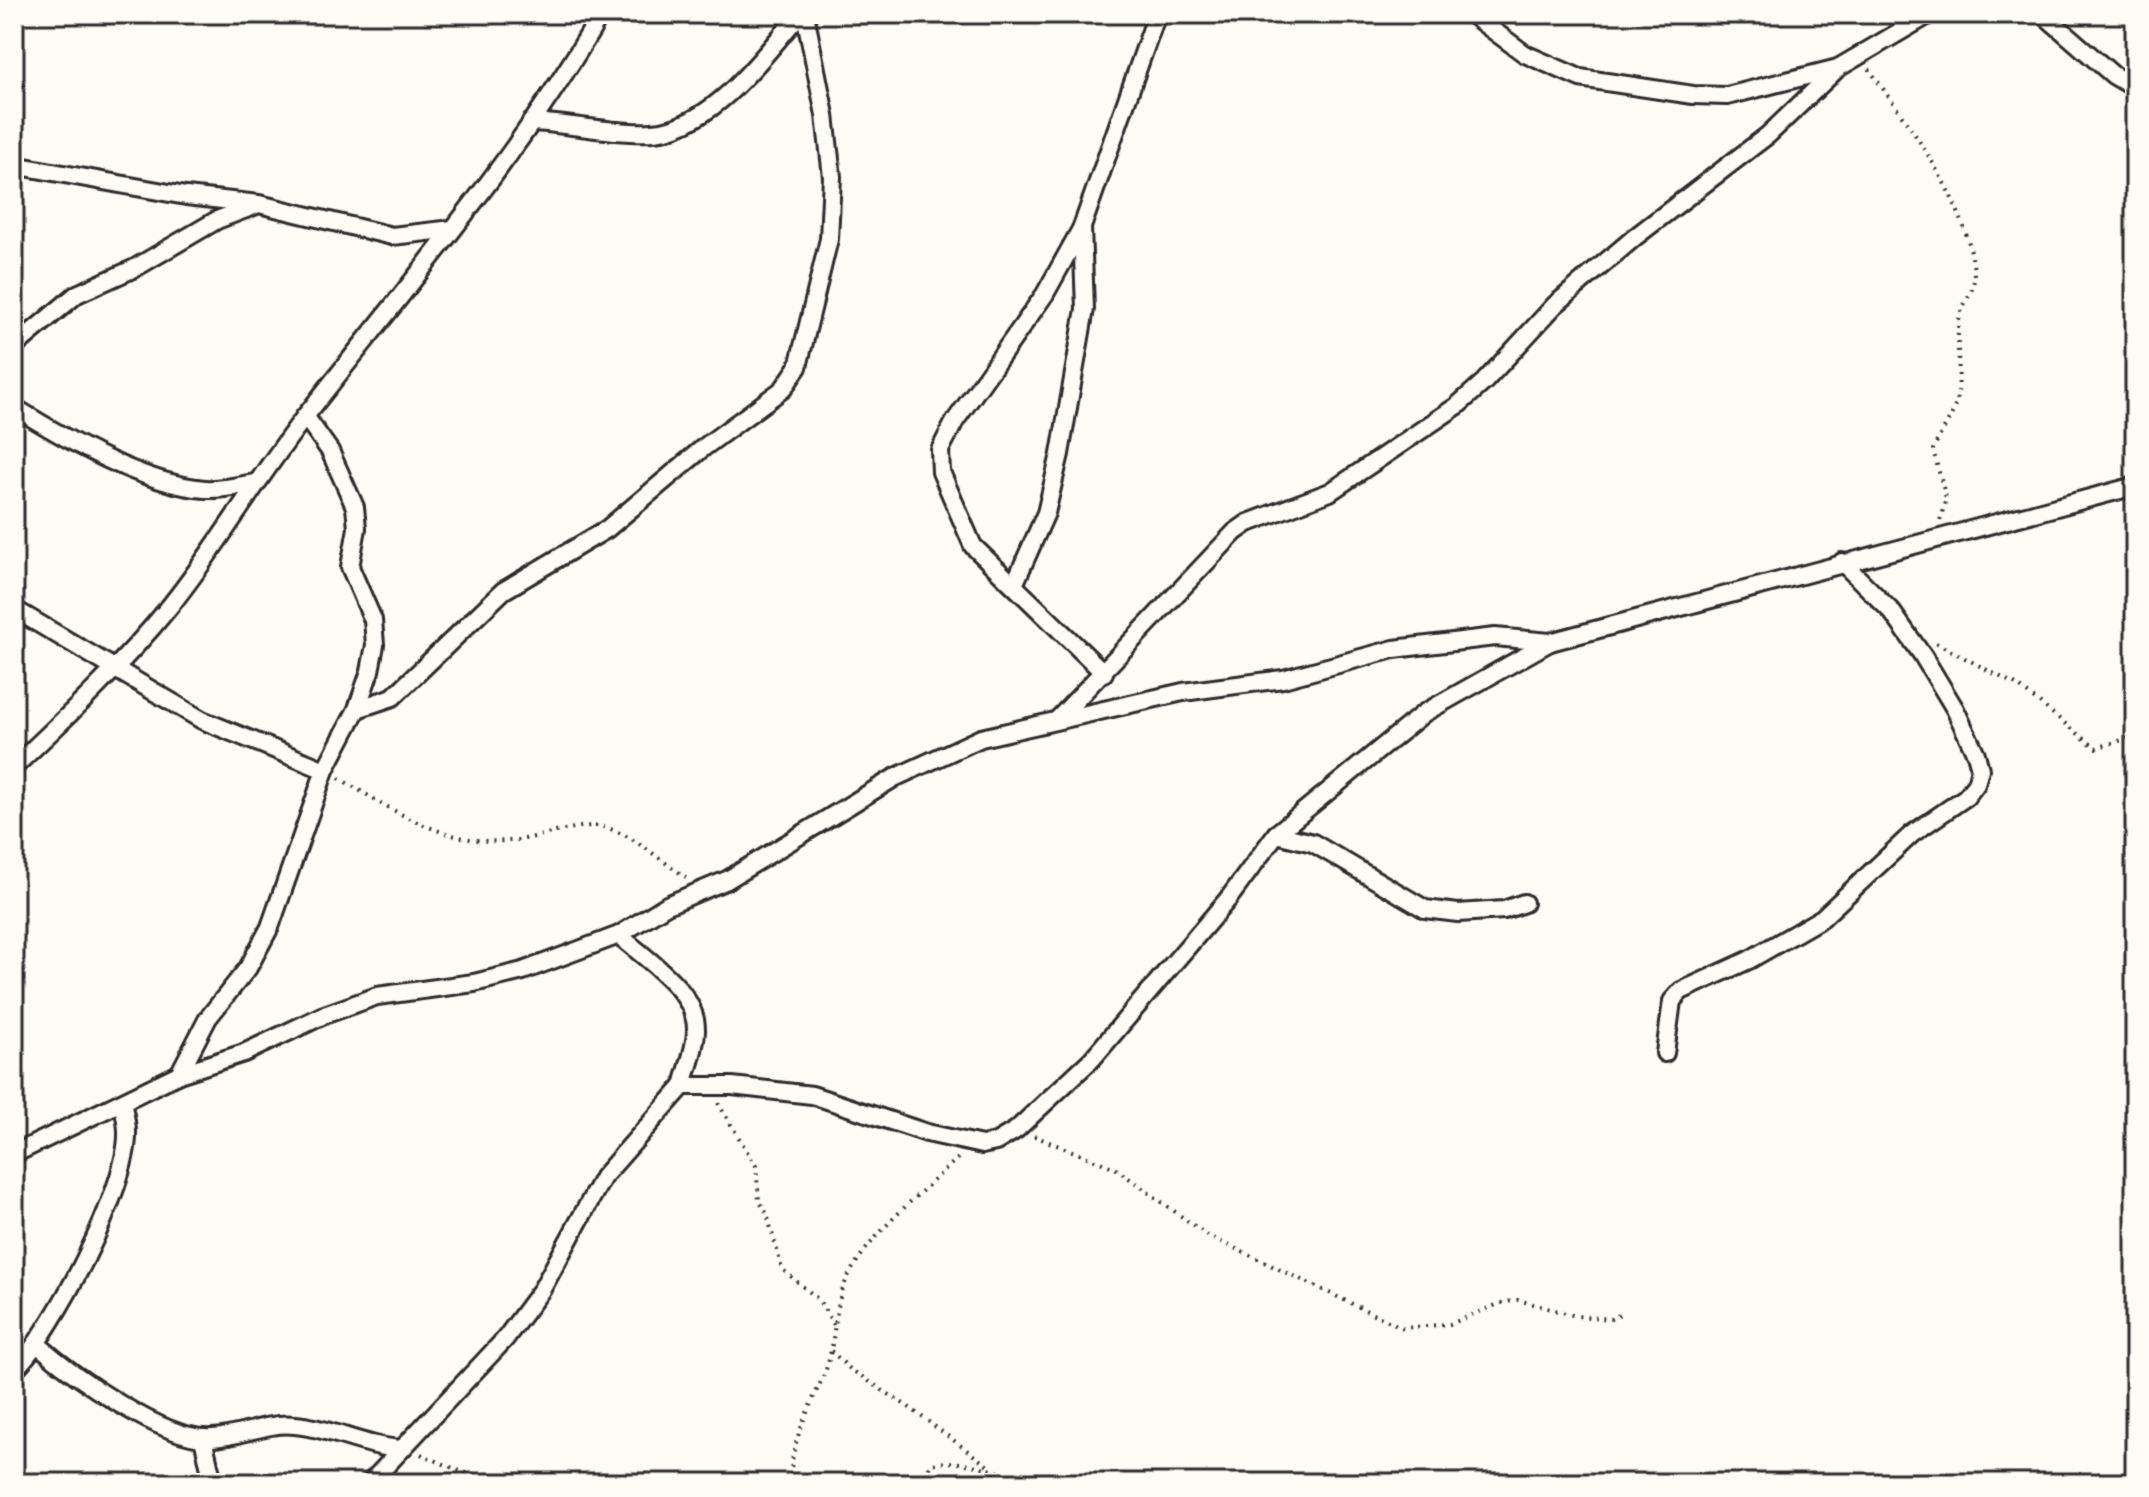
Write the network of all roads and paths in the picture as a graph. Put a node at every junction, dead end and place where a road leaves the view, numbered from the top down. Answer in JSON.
{"nodes":[{"id":1,"x":601,"y":14,"type":"edge"},
{"id":2,"x":803,"y":14,"type":"edge"},
{"id":3,"x":1157,"y":14,"type":"edge"},
{"id":4,"x":1471,"y":14,"type":"edge"},
{"id":5,"x":1896,"y":14,"type":"edge"},
{"id":6,"x":1930,"y":14,"type":"edge"},
{"id":7,"x":2043,"y":14,"type":"edge"},
{"id":8,"x":1890,"y":35,"type":"junction"},
{"id":9,"x":1858,"y":54,"type":"junction"},
{"id":10,"x":1838,"y":68,"type":"junction"},
{"id":11,"x":2135,"y":88,"type":"edge"},
{"id":12,"x":531,"y":122,"type":"junction"},
{"id":13,"x":14,"y":165,"type":"edge"},
{"id":14,"x":259,"y":204,"type":"junction"},
{"id":15,"x":1082,"y":227,"type":"junction"},
{"id":16,"x":453,"y":229,"type":"junction"},
{"id":17,"x":14,"y":347,"type":"edge"},
{"id":18,"x":14,"y":407,"type":"edge"},
{"id":19,"x":305,"y":416,"type":"junction"},
{"id":20,"x":254,"y":483,"type":"junction"},
{"id":21,"x":2135,"y":486,"type":"edge"},
{"id":22,"x":1934,"y":538,"type":"junction"},
{"id":23,"x":1842,"y":562,"type":"junction"},
{"id":24,"x":1014,"y":585,"type":"junction"},
{"id":25,"x":14,"y":609,"type":"edge"},
{"id":26,"x":1906,"y":632,"type":"junction"},
{"id":27,"x":1550,"y":642,"type":"junction"},
{"id":28,"x":114,"y":669,"type":"junction"},
{"id":29,"x":1104,"y":673,"type":"junction"},
{"id":30,"x":357,"y":709,"type":"junction"},
{"id":31,"x":1057,"y":720,"type":"junction"},
{"id":32,"x":2135,"y":736,"type":"edge"},
{"id":33,"x":14,"y":767,"type":"edge"},
{"id":34,"x":325,"y":770,"type":"junction"},
{"id":35,"x":1276,"y":834,"type":"junction"},
{"id":36,"x":705,"y":889,"type":"junction"},
{"id":37,"x":1524,"y":903,"type":"dead end"},
{"id":38,"x":619,"y":935,"type":"junction"},
{"id":39,"x":1665,"y":1053,"type":"dead end"},
{"id":40,"x":179,"y":1074,"type":"junction"},
{"id":41,"x":683,"y":1086,"type":"junction"},
{"id":42,"x":711,"y":1086,"type":"junction"},
{"id":43,"x":122,"y":1102,"type":"junction"},
{"id":44,"x":1016,"y":1130,"type":"junction"},
{"id":45,"x":974,"y":1144,"type":"junction"},
{"id":46,"x":14,"y":1154,"type":"edge"},
{"id":47,"x":1623,"y":1312,"type":"dead end"},
{"id":48,"x":834,"y":1325,"type":"junction"},
{"id":49,"x":37,"y":1344,"type":"junction"},
{"id":50,"x":831,"y":1351,"type":"junction"},
{"id":51,"x":14,"y":1370,"type":"edge"},
{"id":52,"x":203,"y":1438,"type":"junction"},
{"id":53,"x":404,"y":1447,"type":"junction"},
{"id":54,"x":991,"y":1468,"type":"junction"},
{"id":55,"x":213,"y":1483,"type":"edge"},
{"id":56,"x":370,"y":1483,"type":"edge"},
{"id":57,"x":507,"y":1483,"type":"edge"},
{"id":58,"x":791,"y":1483,"type":"edge"},
{"id":59,"x":922,"y":1483,"type":"edge"},
{"id":60,"x":1034,"y":1483,"type":"edge"}],
"edges":[{"from":1,"to":12,"type":"street"},
{"from":2,"to":12,"type":"street"},
{"from":2,"to":30,"type":"street"},
{"from":3,"to":15,"type":"street"},
{"from":4,"to":10,"type":"street"},
{"from":5,"to":8,"type":"street"},
{"from":6,"to":8,"type":"street"},
{"from":7,"to":11,"type":"street"},
{"from":8,"to":9,"type":"street"},
{"from":9,"to":10,"type":"street"},
{"from":9,"to":22,"type":"path"},
{"from":10,"to":29,"type":"street"},
{"from":12,"to":16,"type":"street"},
{"from":13,"to":14,"type":"street"},
{"from":14,"to":16,"type":"street"},
{"from":14,"to":17,"type":"street"},
{"from":15,"to":24,"type":"street"},
{"from":15,"to":24,"type":"street"},
{"from":16,"to":19,"type":"street"},
{"from":18,"to":20,"type":"street"},
{"from":19,"to":20,"type":"street"},
{"from":19,"to":30,"type":"street"},
{"from":20,"to":28,"type":"street"},
{"from":21,"to":22,"type":"street"},
{"from":22,"to":23,"type":"street"},
{"from":23,"to":26,"type":"street"},
{"from":23,"to":27,"type":"street"},
{"from":24,"to":29,"type":"street"},
{"from":25,"to":28,"type":"street"},
{"from":26,"to":32,"type":"path"},
{"from":26,"to":39,"type":"street"},
{"from":27,"to":31,"type":"street"},
{"from":27,"to":35,"type":"street"},
{"from":28,"to":33,"type":"street"},
{"from":28,"to":34,"type":"street"},
{"from":29,"to":31,"type":"street"},
{"from":30,"to":34,"type":"street"},
{"from":31,"to":36,"type":"street"},
{"from":34,"to":36,"type":"path"},
{"from":34,"to":40,"type":"street"},
{"from":35,"to":37,"type":"street"},
{"from":35,"to":44,"type":"street"},
{"from":36,"to":38,"type":"street"},
{"from":38,"to":40,"type":"street"},
{"from":38,"to":41,"type":"street"},
{"from":40,"to":43,"type":"street"},
{"from":41,"to":42,"type":"street"},
{"from":41,"to":53,"type":"street"},
{"from":42,"to":45,"type":"street"},
{"from":42,"to":48,"type":"path"},
{"from":43,"to":46,"type":"street"},
{"from":43,"to":49,"type":"street"},
{"from":44,"to":45,"type":"street"},
{"from":44,"to":47,"type":"path"},
{"from":45,"to":48,"type":"path"},
{"from":48,"to":50,"type":"path"},
{"from":49,"to":51,"type":"street"},
{"from":49,"to":52,"type":"street"},
{"from":50,"to":54,"type":"path"},
{"from":50,"to":58,"type":"path"},
{"from":52,"to":53,"type":"street"},
{"from":52,"to":55,"type":"street"},
{"from":53,"to":56,"type":"street"},
{"from":53,"to":57,"type":"path"},
{"from":54,"to":59,"type":"path"},
{"from":54,"to":60,"type":"path"}]}
